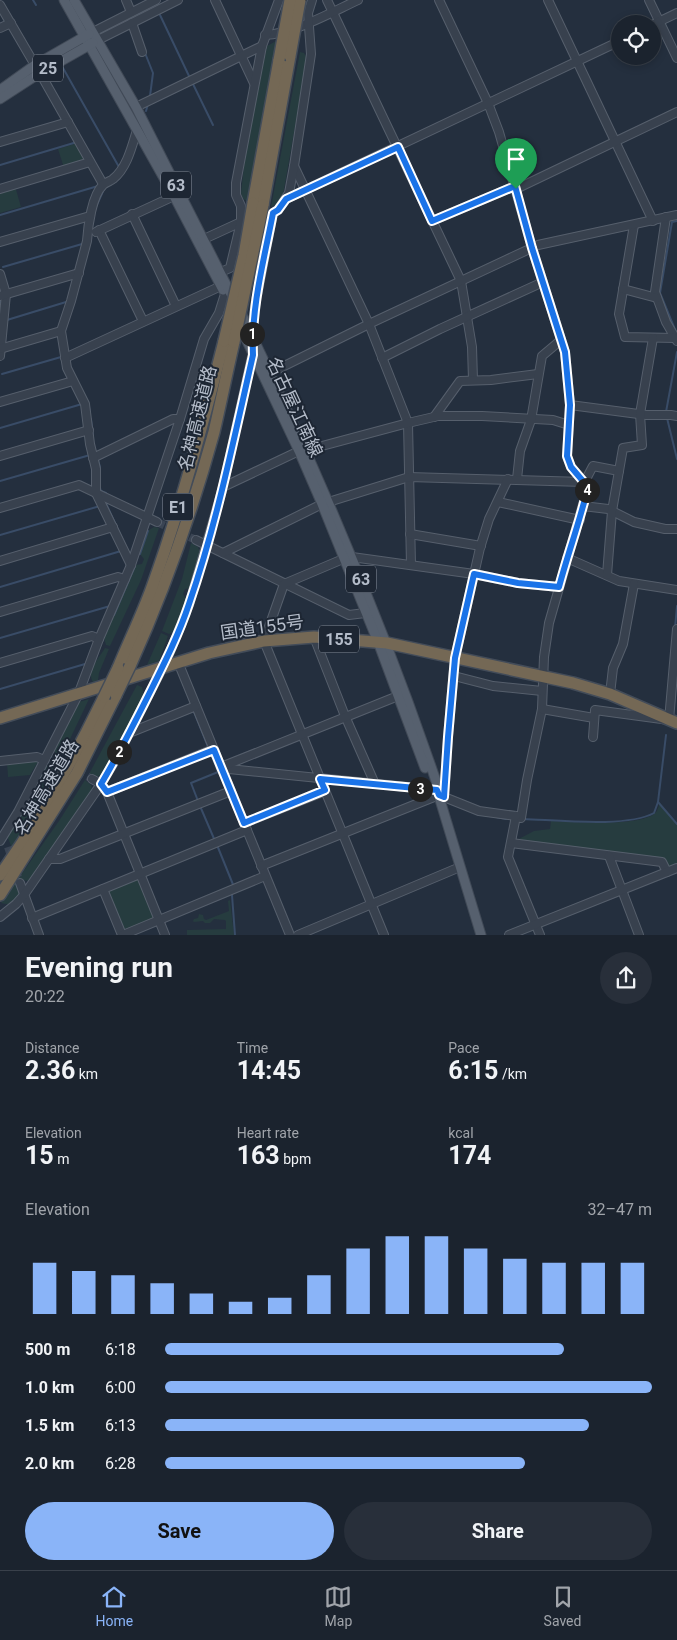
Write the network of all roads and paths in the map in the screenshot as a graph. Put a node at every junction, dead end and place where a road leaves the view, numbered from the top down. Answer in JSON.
{"nodes":[{"id":1,"x":64,"y":0,"type":"edge"},
{"id":2,"x":74,"y":0,"type":"edge"},
{"id":3,"x":126,"y":0,"type":"edge"},
{"id":4,"x":156,"y":0,"type":"edge"},
{"id":5,"x":178,"y":0,"type":"edge"},
{"id":6,"x":215,"y":0,"type":"edge"},
{"id":7,"x":279,"y":0,"type":"edge"},
{"id":8,"x":290,"y":0,"type":"edge"},
{"id":9,"x":300,"y":0,"type":"edge"},
{"id":10,"x":312,"y":0,"type":"edge"},
{"id":11,"x":328,"y":0,"type":"edge"},
{"id":12,"x":358,"y":0,"type":"edge"},
{"id":13,"x":439,"y":0,"type":"edge"},
{"id":14,"x":548,"y":0,"type":"edge"},
{"id":15,"x":649,"y":0,"type":"edge"},
{"id":16,"x":0,"y":5,"type":"edge"},
{"id":17,"x":131,"y":12,"type":"junction"},
{"id":18,"x":333,"y":12,"type":"junction"},
{"id":19,"x":677,"y":13,"type":"edge"},
{"id":20,"x":653,"y":15,"type":"edge"},
{"id":21,"x":661,"y":21,"type":"edge"},
{"id":22,"x":309,"y":22,"type":"junction"},
{"id":23,"x":11,"y":23,"type":"junction"},
{"id":24,"x":132,"y":23,"type":"junction"},
{"id":25,"x":0,"y":28,"type":"edge"},
{"id":26,"x":661,"y":32,"type":"edge"},
{"id":27,"x":89,"y":34,"type":"junction"},
{"id":28,"x":265,"y":36,"type":"junction"},
{"id":29,"x":94,"y":42,"type":"junction"},
{"id":30,"x":611,"y":45,"type":"edge"},
{"id":31,"x":262,"y":46,"type":"junction"},
{"id":32,"x":142,"y":52,"type":"dead end"},
{"id":33,"x":242,"y":56,"type":"junction"},
{"id":34,"x":285,"y":58,"type":"junction"},
{"id":35,"x":677,"y":58,"type":"edge"},
{"id":36,"x":577,"y":61,"type":"junction"},
{"id":37,"x":38,"y":69,"type":"junction"},
{"id":38,"x":254,"y":83,"type":"junction"},
{"id":39,"x":0,"y":90,"type":"edge"},
{"id":40,"x":0,"y":99,"type":"edge"},
{"id":41,"x":488,"y":103,"type":"junction"},
{"id":42,"x":136,"y":106,"type":"junction"},
{"id":43,"x":677,"y":112,"type":"edge"},
{"id":44,"x":68,"y":122,"type":"junction"},
{"id":45,"x":137,"y":130,"type":"junction"},
{"id":46,"x":0,"y":142,"type":"edge"},
{"id":47,"x":615,"y":142,"type":"junction"},
{"id":48,"x":398,"y":147,"type":"junction"},
{"id":49,"x":90,"y":162,"type":"junction"},
{"id":50,"x":294,"y":166,"type":"junction"},
{"id":51,"x":103,"y":184,"type":"junction"},
{"id":52,"x":0,"y":188,"type":"edge"},
{"id":53,"x":515,"y":188,"type":"junction"},
{"id":54,"x":306,"y":190,"type":"junction"},
{"id":55,"x":174,"y":196,"type":"junction"},
{"id":56,"x":286,"y":199,"type":"junction"},
{"id":57,"x":241,"y":206,"type":"junction"},
{"id":58,"x":273,"y":213,"type":"junction"},
{"id":59,"x":132,"y":214,"type":"junction"},
{"id":60,"x":677,"y":215,"type":"edge"},
{"id":61,"x":90,"y":216,"type":"junction"},
{"id":62,"x":666,"y":217,"type":"junction"},
{"id":63,"x":432,"y":221,"type":"junction"},
{"id":64,"x":653,"y":221,"type":"junction"},
{"id":65,"x":241,"y":222,"type":"junction"},
{"id":66,"x":634,"y":225,"type":"junction"},
{"id":67,"x":99,"y":230,"type":"junction"},
{"id":68,"x":87,"y":236,"type":"junction"},
{"id":69,"x":204,"y":239,"type":"junction"},
{"id":70,"x":0,"y":242,"type":"edge"},
{"id":71,"x":532,"y":248,"type":"junction"},
{"id":72,"x":221,"y":272,"type":"junction"},
{"id":73,"x":78,"y":273,"type":"junction"},
{"id":74,"x":0,"y":274,"type":"edge"},
{"id":75,"x":461,"y":281,"type":"junction"},
{"id":76,"x":543,"y":282,"type":"junction"},
{"id":77,"x":623,"y":289,"type":"junction"},
{"id":78,"x":223,"y":290,"type":"junction"},
{"id":79,"x":3,"y":295,"type":"edge"},
{"id":80,"x":657,"y":298,"type":"junction"},
{"id":81,"x":176,"y":306,"type":"junction"},
{"id":82,"x":467,"y":317,"type":"junction"},
{"id":83,"x":144,"y":321,"type":"junction"},
{"id":84,"x":369,"y":324,"type":"junction"},
{"id":85,"x":61,"y":331,"type":"junction"},
{"id":86,"x":252,"y":336,"type":"junction"},
{"id":87,"x":652,"y":338,"type":"junction"},
{"id":88,"x":561,"y":340,"type":"junction"},
{"id":89,"x":676,"y":340,"type":"edge"},
{"id":90,"x":229,"y":342,"type":"junction"},
{"id":91,"x":0,"y":351,"type":"edge"},
{"id":92,"x":253,"y":355,"type":"junction"},
{"id":93,"x":65,"y":358,"type":"junction"},
{"id":94,"x":382,"y":358,"type":"junction"},
{"id":95,"x":270,"y":373,"type":"junction"},
{"id":96,"x":538,"y":374,"type":"junction"},
{"id":97,"x":473,"y":380,"type":"junction"},
{"id":98,"x":73,"y":381,"type":"junction"},
{"id":99,"x":0,"y":402,"type":"edge"},
{"id":100,"x":570,"y":405,"type":"junction"},
{"id":101,"x":640,"y":414,"type":"junction"},
{"id":102,"x":677,"y":416,"type":"edge"},
{"id":103,"x":434,"y":417,"type":"junction"},
{"id":104,"x":180,"y":419,"type":"junction"},
{"id":105,"x":531,"y":420,"type":"junction"},
{"id":106,"x":408,"y":423,"type":"junction"},
{"id":107,"x":569,"y":425,"type":"junction"},
{"id":108,"x":89,"y":430,"type":"junction"},
{"id":109,"x":303,"y":450,"type":"junction"},
{"id":110,"x":0,"y":456,"type":"edge"},
{"id":111,"x":93,"y":458,"type":"junction"},
{"id":112,"x":619,"y":471,"type":"junction"},
{"id":113,"x":409,"y":477,"type":"junction"},
{"id":114,"x":513,"y":479,"type":"junction"},
{"id":115,"x":584,"y":482,"type":"junction"},
{"id":116,"x":223,"y":487,"type":"junction"},
{"id":117,"x":96,"y":493,"type":"junction"},
{"id":118,"x":325,"y":502,"type":"junction"},
{"id":119,"x":498,"y":502,"type":"junction"},
{"id":120,"x":583,"y":506,"type":"junction"},
{"id":121,"x":0,"y":508,"type":"edge"},
{"id":122,"x":612,"y":512,"type":"junction"},
{"id":123,"x":148,"y":517,"type":"junction"},
{"id":124,"x":580,"y":520,"type":"junction"},
{"id":125,"x":157,"y":522,"type":"tunnel mouth"},
{"id":126,"x":113,"y":527,"type":"junction"},
{"id":127,"x":677,"y":529,"type":"edge"},
{"id":128,"x":410,"y":534,"type":"junction"},
{"id":129,"x":196,"y":540,"type":"tunnel mouth"},
{"id":130,"x":207,"y":545,"type":"junction"},
{"id":131,"x":480,"y":546,"type":"junction"},
{"id":132,"x":223,"y":553,"type":"junction"},
{"id":133,"x":348,"y":558,"type":"junction"},
{"id":134,"x":567,"y":558,"type":"junction"},
{"id":135,"x":0,"y":561,"type":"edge"},
{"id":136,"x":131,"y":565,"type":"junction"},
{"id":137,"x":411,"y":566,"type":"junction"},
{"id":138,"x":474,"y":574,"type":"junction"},
{"id":139,"x":607,"y":575,"type":"junction"},
{"id":140,"x":125,"y":579,"type":"junction"},
{"id":141,"x":284,"y":584,"type":"junction"},
{"id":142,"x":634,"y":584,"type":"junction"},
{"id":143,"x":559,"y":587,"type":"junction"},
{"id":144,"x":677,"y":590,"type":"edge"},
{"id":145,"x":0,"y":612,"type":"edge"},
{"id":146,"x":365,"y":613,"type":"junction"},
{"id":147,"x":677,"y":629,"type":"edge"},
{"id":148,"x":314,"y":637,"type":"junction"},
{"id":149,"x":99,"y":639,"type":"junction"},
{"id":150,"x":264,"y":641,"type":"junction"},
{"id":151,"x":383,"y":642,"type":"junction"},
{"id":152,"x":455,"y":658,"type":"junction"},
{"id":153,"x":178,"y":662,"type":"junction"},
{"id":154,"x":0,"y":663,"type":"edge"},
{"id":155,"x":162,"y":668,"type":"junction"},
{"id":156,"x":454,"y":676,"type":"junction"},
{"id":157,"x":543,"y":677,"type":"junction"},
{"id":158,"x":542,"y":691,"type":"junction"},
{"id":159,"x":610,"y":694,"type":"junction"},
{"id":160,"x":78,"y":695,"type":"junction"},
{"id":161,"x":398,"y":696,"type":"junction"},
{"id":162,"x":196,"y":706,"type":"junction"},
{"id":163,"x":542,"y":709,"type":"junction"},
{"id":164,"x":345,"y":716,"type":"junction"},
{"id":165,"x":0,"y":718,"type":"edge"},
{"id":166,"x":594,"y":718,"type":"junction"},
{"id":167,"x":673,"y":721,"type":"edge"},
{"id":168,"x":129,"y":733,"type":"junction"},
{"id":169,"x":302,"y":734,"type":"junction"},
{"id":170,"x":593,"y":738,"type":"dead end"},
{"id":171,"x":214,"y":750,"type":"junction"},
{"id":172,"x":46,"y":758,"type":"junction"},
{"id":173,"x":56,"y":759,"type":"tunnel mouth"},
{"id":174,"x":0,"y":761,"type":"edge"},
{"id":175,"x":221,"y":767,"type":"junction"},
{"id":176,"x":92,"y":779,"type":"tunnel mouth"},
{"id":177,"x":320,"y":779,"type":"junction"},
{"id":178,"x":101,"y":784,"type":"junction"},
{"id":179,"x":375,"y":784,"type":"junction"},
{"id":180,"x":325,"y":790,"type":"junction"},
{"id":181,"x":231,"y":791,"type":"junction"},
{"id":182,"x":107,"y":792,"type":"junction"},
{"id":183,"x":440,"y":794,"type":"junction"},
{"id":184,"x":516,"y":816,"type":"junction"},
{"id":185,"x":245,"y":827,"type":"junction"},
{"id":186,"x":342,"y":833,"type":"junction"},
{"id":187,"x":124,"y":834,"type":"junction"},
{"id":188,"x":511,"y":843,"type":"junction"},
{"id":189,"x":3,"y":844,"type":"tunnel mouth"},
{"id":190,"x":609,"y":856,"type":"junction"},
{"id":191,"x":49,"y":859,"type":"junction"},
{"id":192,"x":261,"y":866,"type":"junction"},
{"id":193,"x":460,"y":867,"type":"junction"},
{"id":194,"x":677,"y":868,"type":"edge"},
{"id":195,"x":667,"y":872,"type":"junction"},
{"id":196,"x":140,"y":874,"type":"junction"},
{"id":197,"x":0,"y":875,"type":"edge"},
{"id":198,"x":266,"y":876,"type":"junction"},
{"id":199,"x":20,"y":883,"type":"tunnel mouth"},
{"id":200,"x":103,"y":889,"type":"junction"},
{"id":201,"x":621,"y":890,"type":"junction"},
{"id":202,"x":0,"y":895,"type":"edge"},
{"id":203,"x":24,"y":895,"type":"junction"},
{"id":204,"x":371,"y":904,"type":"junction"},
{"id":205,"x":0,"y":916,"type":"edge"},
{"id":206,"x":32,"y":918,"type":"junction"},
{"id":207,"x":159,"y":920,"type":"junction"},
{"id":208,"x":536,"y":924,"type":"junction"},
{"id":209,"x":39,"y":935,"type":"edge"},
{"id":210,"x":122,"y":935,"type":"edge"},
{"id":211,"x":165,"y":935,"type":"edge"},
{"id":212,"x":290,"y":935,"type":"edge"},
{"id":213,"x":298,"y":935,"type":"edge"},
{"id":214,"x":384,"y":935,"type":"edge"},
{"id":215,"x":481,"y":935,"type":"edge"},
{"id":216,"x":509,"y":935,"type":"edge"},
{"id":217,"x":540,"y":935,"type":"edge"},
{"id":218,"x":638,"y":935,"type":"edge"}],
"edges":[{"from":1,"to":27,"type":"main road","name":"名古屋江南線","number":"63"},
{"from":2,"to":27,"type":"main road","name":"名古屋江南線","number":"63"},
{"from":3,"to":17,"type":"street"},
{"from":4,"to":17,"type":"street"},
{"from":5,"to":24,"type":"street"},
{"from":6,"to":33,"type":"street"},
{"from":7,"to":28,"type":"street"},
{"from":8,"to":34,"type":"highway","name":"名神高速道路","number":"E1","bridge":true},
{"from":9,"to":34,"type":"highway","name":"名神高速道路","number":"E1","bridge":true},
{"from":10,"to":22,"type":"street"},
{"from":11,"to":18,"type":"street"},
{"from":12,"to":18,"type":"street"},
{"from":13,"to":41,"type":"street"},
{"from":14,"to":36,"type":"street"},
{"from":15,"to":20,"type":"street"},
{"from":16,"to":23,"type":"street"},
{"from":17,"to":27,"type":"street"},
{"from":18,"to":22,"type":"street"},
{"from":18,"to":48,"type":"street"},
{"from":19,"to":21,"type":"street"},
{"from":22,"to":28,"type":"street"},
{"from":22,"to":50,"type":"street"},
{"from":23,"to":25,"type":"street"},
{"from":23,"to":37,"type":"street"},
{"from":24,"to":29,"type":"street"},
{"from":24,"to":32,"type":"street"},
{"from":26,"to":35,"type":"street"},
{"from":27,"to":29,"type":"main road","name":"名古屋江南線","number":"63"},
{"from":27,"to":37,"type":"main road","number":"25"},
{"from":28,"to":31,"type":"street"},
{"from":29,"to":37,"type":"main road","number":"25"},
{"from":29,"to":42,"type":"main road","name":"名古屋江南線","number":"63"},
{"from":29,"to":45,"type":"main road","name":"名古屋江南線","number":"63"},
{"from":30,"to":36,"type":"street"},
{"from":31,"to":33,"type":"street"},
{"from":31,"to":38,"type":"street"},
{"from":33,"to":38,"type":"street"},
{"from":33,"to":42,"type":"street"},
{"from":34,"to":90,"type":"highway","name":"名神高速道路","number":"E1","bridge":true},
{"from":36,"to":41,"type":"street"},
{"from":36,"to":47,"type":"street"},
{"from":37,"to":39,"type":"main road","number":"25"},
{"from":37,"to":40,"type":"main road","number":"25"},
{"from":37,"to":44,"type":"street"},
{"from":38,"to":57,"type":"street"},
{"from":41,"to":48,"type":"street"},
{"from":41,"to":53,"type":"street"},
{"from":42,"to":69,"type":"main road","name":"名古屋江南線","number":"63"},
{"from":43,"to":47,"type":"street"},
{"from":44,"to":46,"type":"street"},
{"from":44,"to":49,"type":"street"},
{"from":45,"to":51,"type":"street"},
{"from":45,"to":55,"type":"main road","name":"名古屋江南線","number":"63"},
{"from":47,"to":53,"type":"street"},
{"from":47,"to":64,"type":"street"},
{"from":48,"to":54,"type":"street"},
{"from":48,"to":63,"type":"street"},
{"from":49,"to":51,"type":"street"},
{"from":49,"to":52,"type":"street"},
{"from":50,"to":54,"type":"street"},
{"from":50,"to":56,"type":"street"},
{"from":51,"to":61,"type":"street"},
{"from":53,"to":63,"type":"street"},
{"from":53,"to":71,"type":"street"},
{"from":54,"to":56,"type":"street"},
{"from":54,"to":84,"type":"street"},
{"from":55,"to":59,"type":"street"},
{"from":55,"to":78,"type":"main road","name":"名古屋江南線","number":"63"},
{"from":56,"to":58,"type":"street"},
{"from":57,"to":58,"type":"street"},
{"from":57,"to":65,"type":"street"},
{"from":58,"to":86,"type":"street"},
{"from":59,"to":67,"type":"street"},
{"from":59,"to":81,"type":"street"},
{"from":60,"to":62,"type":"street"},
{"from":61,"to":68,"type":"street"},
{"from":61,"to":70,"type":"street"},
{"from":62,"to":64,"type":"street"},
{"from":62,"to":80,"type":"street"},
{"from":63,"to":75,"type":"street"},
{"from":64,"to":66,"type":"street"},
{"from":65,"to":69,"type":"street"},
{"from":65,"to":72,"type":"street"},
{"from":66,"to":71,"type":"street"},
{"from":66,"to":77,"type":"street"},
{"from":67,"to":68,"type":"street"},
{"from":67,"to":83,"type":"street"},
{"from":68,"to":73,"type":"street"},
{"from":69,"to":72,"type":"main road","name":"名古屋江南線","number":"63"},
{"from":71,"to":75,"type":"street"},
{"from":71,"to":76,"type":"street"},
{"from":72,"to":86,"type":"main road","name":"名古屋江南線","number":"63"},
{"from":73,"to":79,"type":"street"},
{"from":73,"to":85,"type":"street"},
{"from":74,"to":79,"type":"street"},
{"from":75,"to":82,"type":"street"},
{"from":75,"to":84,"type":"street"},
{"from":76,"to":82,"type":"street"},
{"from":76,"to":88,"type":"street"},
{"from":77,"to":80,"type":"street"},
{"from":77,"to":87,"type":"street"},
{"from":78,"to":81,"type":"street"},
{"from":78,"to":92,"type":"main road","name":"名古屋江南線","number":"63"},
{"from":78,"to":104,"type":"street"},
{"from":79,"to":91,"type":"street"},
{"from":80,"to":89,"type":"street"},
{"from":81,"to":83,"type":"street"},
{"from":82,"to":94,"type":"street"},
{"from":82,"to":97,"type":"street"},
{"from":83,"to":93,"type":"street"},
{"from":84,"to":94,"type":"street"},
{"from":84,"to":95,"type":"street"},
{"from":85,"to":91,"type":"street"},
{"from":85,"to":93,"type":"street"},
{"from":86,"to":92,"type":"street"},
{"from":86,"to":95,"type":"main road","name":"名古屋江南線","number":"63"},
{"from":87,"to":89,"type":"street"},
{"from":87,"to":101,"type":"street"},
{"from":88,"to":96,"type":"street"},
{"from":88,"to":100,"type":"street"},
{"from":90,"to":197,"type":"highway","name":"名神高速道路","number":"E1","bridge":true},
{"from":90,"to":202,"type":"highway","name":"名神高速道路","number":"E1","bridge":true},
{"from":92,"to":109,"type":"main road","name":"名古屋江南線","number":"63"},
{"from":92,"to":116,"type":"street"},
{"from":93,"to":98,"type":"street"},
{"from":94,"to":106,"type":"street"},
{"from":95,"to":109,"type":"main road","name":"名古屋江南線","number":"63"},
{"from":96,"to":97,"type":"street"},
{"from":96,"to":105,"type":"street"},
{"from":97,"to":103,"type":"street"},
{"from":98,"to":99,"type":"street"},
{"from":98,"to":108,"type":"street"},
{"from":100,"to":101,"type":"street"},
{"from":100,"to":107,"type":"street"},
{"from":101,"to":102,"type":"street"},
{"from":101,"to":112,"type":"street"},
{"from":103,"to":105,"type":"street"},
{"from":103,"to":106,"type":"street"},
{"from":104,"to":111,"type":"street"},
{"from":104,"to":123,"type":"street"},
{"from":105,"to":107,"type":"street"},
{"from":105,"to":114,"type":"street"},
{"from":106,"to":109,"type":"street"},
{"from":106,"to":113,"type":"street"},
{"from":107,"to":115,"type":"street"},
{"from":108,"to":110,"type":"street"},
{"from":108,"to":111,"type":"street"},
{"from":109,"to":116,"type":"street"},
{"from":109,"to":118,"type":"main road","name":"名古屋江南線","number":"63"},
{"from":111,"to":117,"type":"street"},
{"from":112,"to":115,"type":"street"},
{"from":112,"to":122,"type":"street"},
{"from":113,"to":114,"type":"street"},
{"from":113,"to":118,"type":"street"},
{"from":113,"to":128,"type":"street"},
{"from":114,"to":115,"type":"street"},
{"from":114,"to":119,"type":"street"},
{"from":115,"to":120,"type":"street"},
{"from":116,"to":130,"type":"street"},
{"from":117,"to":121,"type":"street"},
{"from":117,"to":123,"type":"street"},
{"from":117,"to":126,"type":"street"},
{"from":118,"to":132,"type":"street"},
{"from":118,"to":133,"type":"main road","name":"名古屋江南線","number":"63"},
{"from":119,"to":124,"type":"street"},
{"from":119,"to":131,"type":"street"},
{"from":120,"to":122,"type":"street"},
{"from":120,"to":124,"type":"street"},
{"from":122,"to":127,"type":"street"},
{"from":122,"to":139,"type":"street"},
{"from":123,"to":125,"type":"street"},
{"from":123,"to":136,"type":"street"},
{"from":124,"to":134,"type":"street"},
{"from":126,"to":135,"type":"street"},
{"from":126,"to":136,"type":"street"},
{"from":128,"to":131,"type":"street"},
{"from":128,"to":137,"type":"street"},
{"from":129,"to":130,"type":"street"},
{"from":130,"to":132,"type":"street"},
{"from":130,"to":155,"type":"street"},
{"from":131,"to":138,"type":"street"},
{"from":132,"to":141,"type":"street"},
{"from":133,"to":137,"type":"street"},
{"from":133,"to":141,"type":"street"},
{"from":133,"to":146,"type":"main road","name":"名古屋江南線","number":"63"},
{"from":133,"to":151,"type":"main road","name":"名古屋江南線","number":"63"},
{"from":134,"to":139,"type":"street"},
{"from":134,"to":143,"type":"street"},
{"from":136,"to":140,"type":"street"},
{"from":137,"to":138,"type":"street"},
{"from":138,"to":143,"type":"street"},
{"from":138,"to":152,"type":"street"},
{"from":139,"to":142,"type":"street"},
{"from":140,"to":145,"type":"street"},
{"from":140,"to":149,"type":"street"},
{"from":141,"to":146,"type":"street"},
{"from":141,"to":150,"type":"street"},
{"from":142,"to":144,"type":"street"},
{"from":142,"to":159,"type":"street"},
{"from":143,"to":157,"type":"street"},
{"from":146,"to":151,"type":"main road","name":"名古屋江南線","number":"63"},
{"from":147,"to":167,"type":"street"},
{"from":148,"to":150,"type":"highway","name":"国道155号","number":"155"},
{"from":148,"to":151,"type":"highway","name":"国道155号","number":"155"},
{"from":148,"to":164,"type":"street"},
{"from":149,"to":154,"type":"street"},
{"from":149,"to":160,"type":"street"},
{"from":150,"to":153,"type":"highway","name":"国道155号","number":"155"},
{"from":150,"to":169,"type":"street"},
{"from":151,"to":152,"type":"highway","name":"国道155号","number":"155"},
{"from":151,"to":161,"type":"main road","name":"名古屋江南線","number":"63"},
{"from":151,"to":183,"type":"main road","name":"名古屋江南線","number":"63"},
{"from":152,"to":156,"type":"street"},
{"from":152,"to":157,"type":"highway","name":"国道155号","number":"155"},
{"from":153,"to":155,"type":"highway","name":"国道155号","number":"155"},
{"from":153,"to":162,"type":"street"},
{"from":155,"to":160,"type":"highway","name":"国道155号","number":"155"},
{"from":155,"to":168,"type":"street"},
{"from":156,"to":158,"type":"street"},
{"from":156,"to":183,"type":"street"},
{"from":157,"to":158,"type":"street"},
{"from":157,"to":159,"type":"highway","name":"国道155号","number":"155"},
{"from":158,"to":163,"type":"street"},
{"from":159,"to":167,"type":"highway","name":"国道155号","number":"155"},
{"from":160,"to":165,"type":"highway","name":"国道155号","number":"155"},
{"from":160,"to":172,"type":"street"},
{"from":161,"to":164,"type":"street"},
{"from":161,"to":183,"type":"main road","name":"名古屋江南線","number":"63"},
{"from":162,"to":168,"type":"street"},
{"from":162,"to":171,"type":"street"},
{"from":163,"to":166,"type":"street"},
{"from":163,"to":184,"type":"street"},
{"from":164,"to":169,"type":"street"},
{"from":164,"to":179,"type":"street"},
{"from":166,"to":167,"type":"street"},
{"from":166,"to":170,"type":"street"},
{"from":168,"to":178,"type":"street"},
{"from":169,"to":175,"type":"street"},
{"from":169,"to":177,"type":"street"},
{"from":171,"to":175,"type":"street"},
{"from":171,"to":182,"type":"street"},
{"from":172,"to":173,"type":"street"},
{"from":172,"to":174,"type":"street"},
{"from":172,"to":189,"type":"street"},
{"from":175,"to":177,"type":"street"},
{"from":175,"to":181,"type":"street"},
{"from":176,"to":178,"type":"street"},
{"from":177,"to":179,"type":"street"},
{"from":177,"to":180,"type":"street"},
{"from":178,"to":182,"type":"street"},
{"from":178,"to":191,"type":"street"},
{"from":179,"to":183,"type":"street"},
{"from":180,"to":185,"type":"street"},
{"from":180,"to":186,"type":"street"},
{"from":181,"to":185,"type":"street"},
{"from":181,"to":187,"type":"street"},
{"from":182,"to":187,"type":"street"},
{"from":183,"to":184,"type":"street"},
{"from":183,"to":186,"type":"street"},
{"from":183,"to":193,"type":"main road","name":"名古屋江南線","number":"63"},
{"from":184,"to":188,"type":"street"},
{"from":185,"to":192,"type":"street"},
{"from":185,"to":196,"type":"street"},
{"from":186,"to":192,"type":"street"},
{"from":186,"to":204,"type":"street"},
{"from":187,"to":191,"type":"street"},
{"from":187,"to":196,"type":"street"},
{"from":188,"to":190,"type":"street"},
{"from":188,"to":208,"type":"street"},
{"from":190,"to":195,"type":"street"},
{"from":190,"to":201,"type":"street"},
{"from":191,"to":203,"type":"street"},
{"from":192,"to":198,"type":"street"},
{"from":193,"to":204,"type":"street"},
{"from":193,"to":215,"type":"main road","name":"名古屋江南線","number":"63"},
{"from":194,"to":195,"type":"street"},
{"from":195,"to":201,"type":"street"},
{"from":196,"to":200,"type":"street"},
{"from":196,"to":207,"type":"street"},
{"from":198,"to":207,"type":"street"},
{"from":198,"to":212,"type":"street"},
{"from":199,"to":203,"type":"street"},
{"from":200,"to":206,"type":"street"},
{"from":200,"to":210,"type":"street"},
{"from":201,"to":208,"type":"street"},
{"from":201,"to":218,"type":"street"},
{"from":203,"to":205,"type":"street"},
{"from":203,"to":206,"type":"street"},
{"from":204,"to":213,"type":"street"},
{"from":204,"to":214,"type":"street"},
{"from":206,"to":209,"type":"street"},
{"from":207,"to":210,"type":"street"},
{"from":207,"to":211,"type":"street"},
{"from":208,"to":216,"type":"street"},
{"from":208,"to":217,"type":"street"}]}
